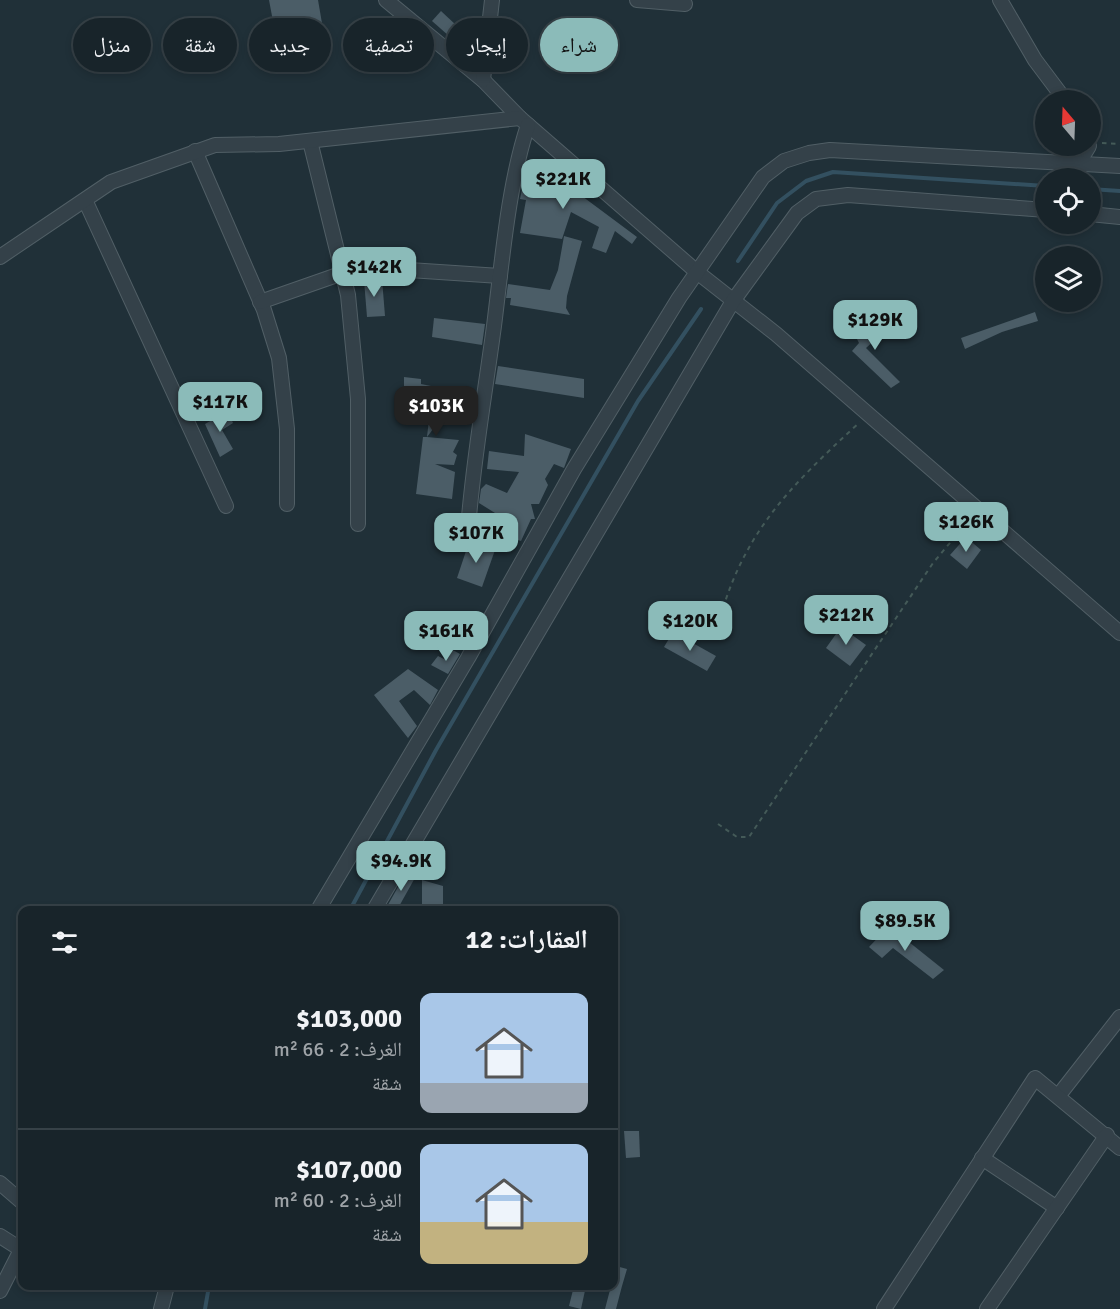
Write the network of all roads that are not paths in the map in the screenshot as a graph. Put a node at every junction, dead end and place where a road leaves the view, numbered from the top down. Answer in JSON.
{"nodes":[{"id":1,"x":387,"y":0,"type":"edge"},
{"id":2,"x":492,"y":0,"type":"edge"},
{"id":3,"x":637,"y":0,"type":"edge"},
{"id":4,"x":1000,"y":0,"type":"edge"},
{"id":5,"x":685,"y":4,"type":"dead end"},
{"id":6,"x":483,"y":80,"type":"junction"},
{"id":7,"x":1058,"y":90,"type":"edge"},
{"id":8,"x":524,"y":121,"type":"junction"},
{"id":9,"x":310,"y":141,"type":"junction"},
{"id":10,"x":195,"y":151,"type":"junction"},
{"id":11,"x":1082,"y":156,"type":"edge"},
{"id":12,"x":1078,"y":164,"type":"junction"},
{"id":13,"x":1120,"y":166,"type":"edge"},
{"id":14,"x":85,"y":200,"type":"junction"},
{"id":15,"x":1035,"y":209,"type":"edge"},
{"id":16,"x":1101,"y":215,"type":"edge"},
{"id":17,"x":1120,"y":217,"type":"edge"},
{"id":18,"x":0,"y":257,"type":"edge"},
{"id":19,"x":697,"y":272,"type":"junction"},
{"id":20,"x":343,"y":273,"type":"junction"},
{"id":21,"x":500,"y":276,"type":"junction"},
{"id":22,"x":733,"y":301,"type":"junction"},
{"id":23,"x":260,"y":302,"type":"junction"},
{"id":24,"x":287,"y":504,"type":"dead end"},
{"id":25,"x":225,"y":506,"type":"dead end"},
{"id":26,"x":358,"y":524,"type":"dead end"},
{"id":27,"x":468,"y":530,"type":"dead end"},
{"id":28,"x":1120,"y":633,"type":"edge"},
{"id":29,"x":320,"y":906,"type":"edge"},
{"id":30,"x":376,"y":906,"type":"edge"},
{"id":31,"x":1120,"y":1017,"type":"edge"},
{"id":32,"x":1059,"y":1095,"type":"junction"},
{"id":33,"x":1107,"y":1135,"type":"junction"},
{"id":34,"x":1120,"y":1148,"type":"edge"},
{"id":35,"x":982,"y":1158,"type":"junction"},
{"id":36,"x":0,"y":1183,"type":"edge"},
{"id":37,"x":18,"y":1199,"type":"edge"},
{"id":38,"x":1057,"y":1208,"type":"junction"},
{"id":39,"x":0,"y":1236,"type":"edge"},
{"id":40,"x":18,"y":1247,"type":"edge"},
{"id":41,"x":18,"y":1257,"type":"edge"},
{"id":42,"x":166,"y":1290,"type":"edge"},
{"id":43,"x":0,"y":1291,"type":"edge"},
{"id":44,"x":887,"y":1308,"type":"edge"},
{"id":45,"x":161,"y":1309,"type":"edge"},
{"id":46,"x":987,"y":1309,"type":"edge"}],
"edges":[{"from":1,"to":6,"type":"street"},
{"from":2,"to":6,"type":"street"},
{"from":3,"to":5,"type":"street"},
{"from":4,"to":7,"type":"street"},
{"from":6,"to":8,"type":"street"},
{"from":8,"to":9,"type":"street"},
{"from":8,"to":19,"type":"street"},
{"from":8,"to":21,"type":"street"},
{"from":9,"to":10,"type":"street"},
{"from":9,"to":20,"type":"street"},
{"from":10,"to":14,"type":"street"},
{"from":10,"to":23,"type":"street"},
{"from":11,"to":12,"type":"street"},
{"from":12,"to":13,"type":"street"},
{"from":12,"to":19,"type":"street"},
{"from":14,"to":18,"type":"street"},
{"from":14,"to":25,"type":"street"},
{"from":15,"to":22,"type":"street"},
{"from":16,"to":17,"type":"street"},
{"from":19,"to":22,"type":"street"},
{"from":19,"to":29,"type":"street"},
{"from":20,"to":21,"type":"street"},
{"from":20,"to":23,"type":"street"},
{"from":20,"to":26,"type":"street"},
{"from":21,"to":27,"type":"street"},
{"from":22,"to":28,"type":"street"},
{"from":22,"to":30,"type":"street"},
{"from":23,"to":24,"type":"street"},
{"from":31,"to":32,"type":"street"},
{"from":32,"to":33,"type":"street"},
{"from":32,"to":35,"type":"street"},
{"from":33,"to":34,"type":"street"},
{"from":33,"to":38,"type":"street"},
{"from":35,"to":38,"type":"street"},
{"from":35,"to":44,"type":"street"},
{"from":36,"to":37,"type":"street"},
{"from":38,"to":46,"type":"street"},
{"from":39,"to":40,"type":"street"},
{"from":41,"to":43,"type":"street"},
{"from":42,"to":45,"type":"street"}]}
